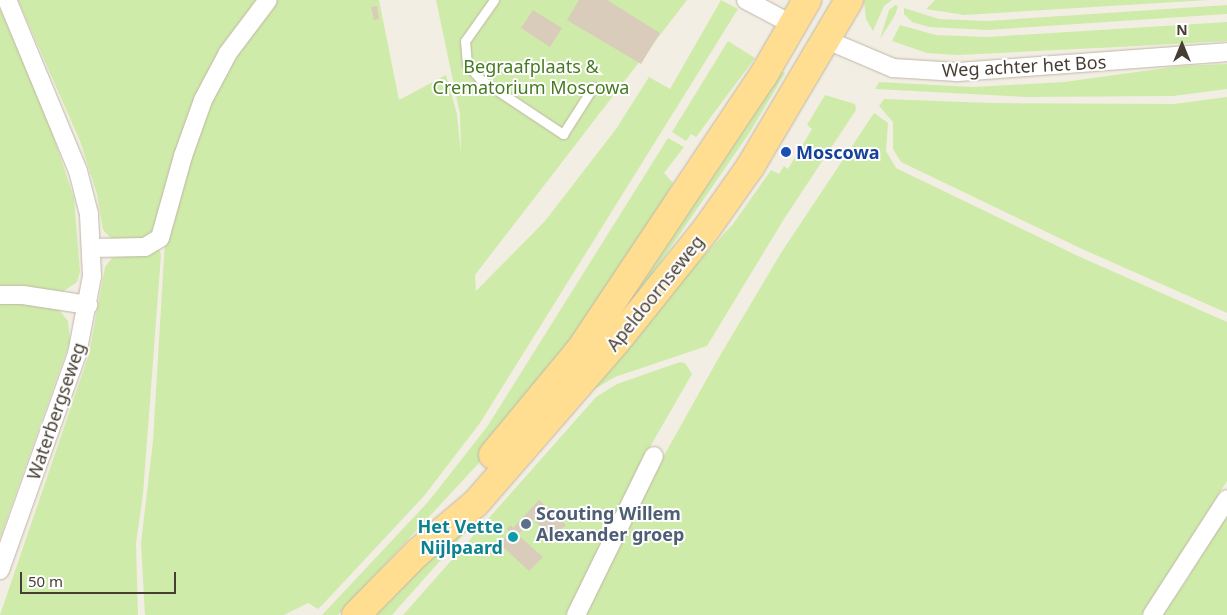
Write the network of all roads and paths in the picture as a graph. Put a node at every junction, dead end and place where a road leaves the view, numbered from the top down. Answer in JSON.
{"nodes":[{"id":1,"x":7,"y":0,"type":"edge"},
{"id":2,"x":268,"y":0,"type":"edge"},
{"id":3,"x":494,"y":0,"type":"edge"},
{"id":4,"x":746,"y":0,"type":"edge"},
{"id":5,"x":807,"y":0,"type":"edge"},
{"id":6,"x":849,"y":0,"type":"edge"},
{"id":7,"x":793,"y":25,"type":"junction"},
{"id":8,"x":827,"y":40,"type":"junction"},
{"id":9,"x":1227,"y":52,"type":"edge"},
{"id":10,"x":593,"y":87,"type":"dead end"},
{"id":11,"x":92,"y":248,"type":"junction"},
{"id":12,"x":0,"y":295,"type":"edge"},
{"id":13,"x":88,"y":305,"type":"junction"},
{"id":14,"x":654,"y":456,"type":"dead end"},
{"id":15,"x":1227,"y":498,"type":"edge"},
{"id":16,"x":417,"y":553,"type":"junction"},
{"id":17,"x":0,"y":570,"type":"edge"},
{"id":18,"x":356,"y":615,"type":"edge"},
{"id":19,"x":576,"y":615,"type":"edge"},
{"id":20,"x":1152,"y":615,"type":"edge"}],
"edges":[{"from":1,"to":11,"type":"street","name":"Waterbergseweg"},
{"from":2,"to":11,"type":"street"},
{"from":3,"to":10,"type":"lane"},
{"from":4,"to":7,"type":"street"},
{"from":5,"to":7,"type":"main road","name":"Apeldoornseweg"},
{"from":6,"to":8,"type":"main road","name":"Apeldoornseweg"},
{"from":7,"to":8,"type":"main road"},
{"from":7,"to":16,"type":"main road","name":"Apeldoornseweg"},
{"from":8,"to":9,"type":"street","name":"Weg achter het Bos"},
{"from":8,"to":16,"type":"main road","name":"Apeldoornseweg"},
{"from":11,"to":13,"type":"street","name":"Waterbergseweg"},
{"from":12,"to":13,"type":"street"},
{"from":13,"to":17,"type":"street","name":"Waterbergseweg"},
{"from":14,"to":19,"type":"street"},
{"from":15,"to":20,"type":"street"},
{"from":16,"to":18,"type":"main road","name":"Apeldoornseweg"}]}
